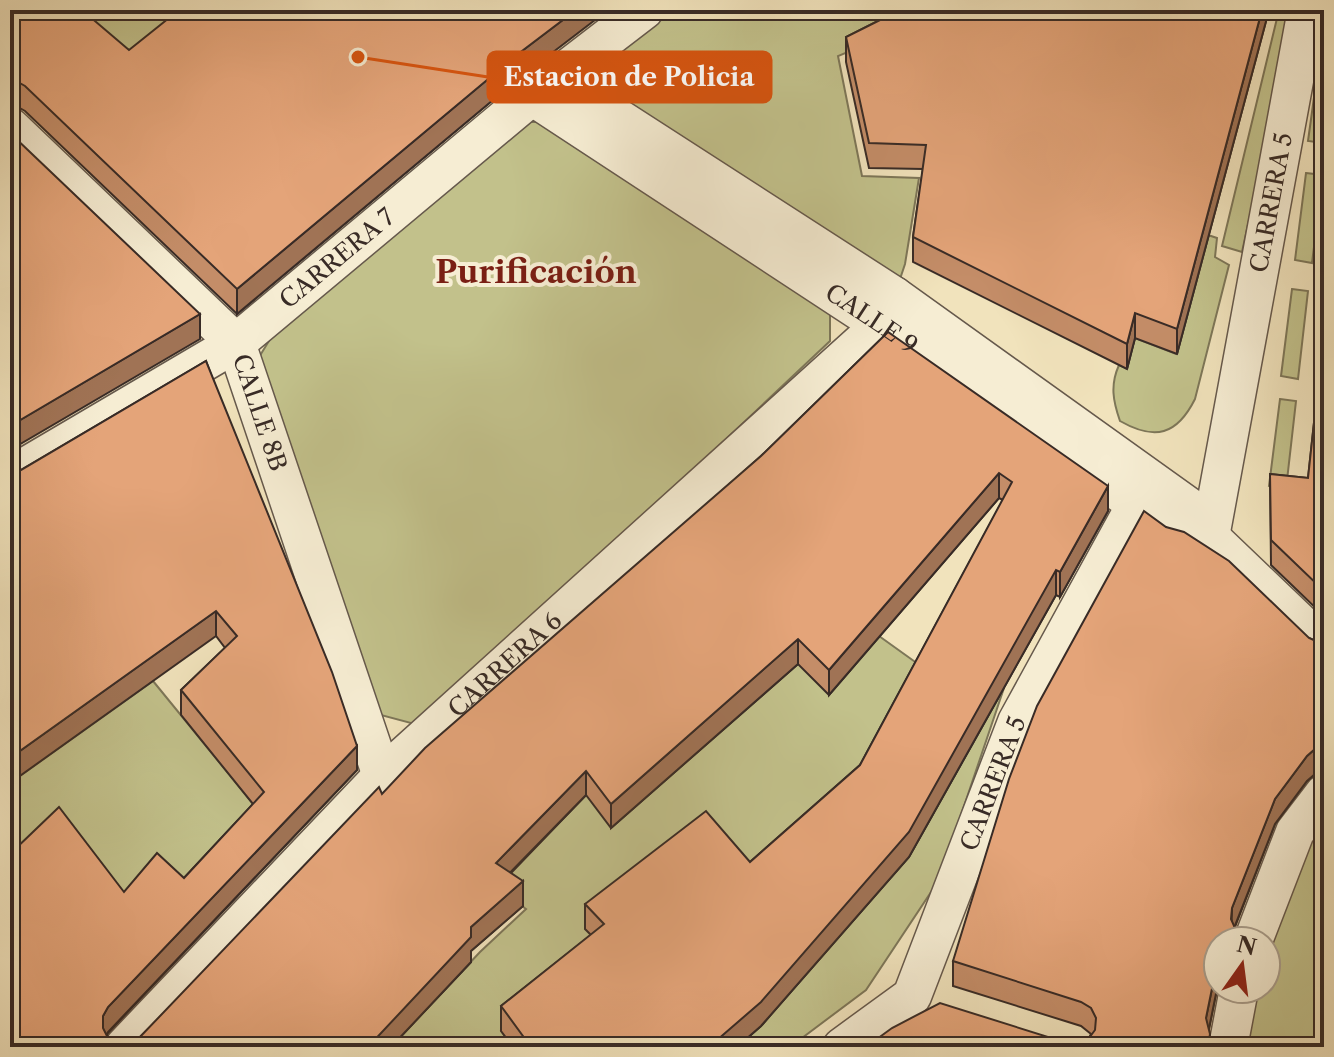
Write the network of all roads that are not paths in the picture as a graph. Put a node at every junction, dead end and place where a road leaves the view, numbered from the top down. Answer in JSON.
{"nodes":[{"id":1,"x":644,"y":10,"type":"edge"},
{"id":2,"x":1307,"y":10,"type":"edge"},
{"id":3,"x":544,"y":87,"type":"junction"},
{"id":4,"x":10,"y":127,"type":"edge"},
{"id":5,"x":888,"y":311,"type":"junction"},
{"id":6,"x":236,"y":343,"type":"junction"},
{"id":7,"x":10,"y":476,"type":"edge"},
{"id":8,"x":1137,"y":503,"type":"junction"},
{"id":9,"x":1210,"y":537,"type":"junction"},
{"id":10,"x":1324,"y":646,"type":"edge"},
{"id":11,"x":382,"y":776,"type":"junction"},
{"id":12,"x":1324,"y":794,"type":"edge"},
{"id":13,"x":1259,"y":925,"type":"edge"},
{"id":14,"x":1236,"y":1005,"type":"edge"},
{"id":15,"x":124,"y":1047,"type":"edge"},
{"id":16,"x":842,"y":1047,"type":"edge"},
{"id":17,"x":1228,"y":1047,"type":"edge"}],
"edges":[{"from":1,"to":3,"type":"street","name":"CARRERA 7"},
{"from":2,"to":9,"type":"street","name":"CARRERA 5"},
{"from":3,"to":5,"type":"street","name":"CALLE 9"},
{"from":3,"to":6,"type":"street","name":"CARRERA 7"},
{"from":4,"to":6,"type":"street","name":"CALLE 8B"},
{"from":5,"to":8,"type":"street","name":"CALLE 9"},
{"from":5,"to":9,"type":"street","name":"CALLE 9"},
{"from":5,"to":11,"type":"street","name":"CARRERA 6"},
{"from":6,"to":7,"type":"street","name":"CARRERA 7"},
{"from":6,"to":11,"type":"street","name":"CALLE 8B"},
{"from":8,"to":9,"type":"street","name":"CALLE 9"},
{"from":8,"to":16,"type":"street","name":"CARRERA 5"},
{"from":9,"to":10,"type":"street","name":"CALLE 9"},
{"from":11,"to":15,"type":"street","name":"CARRERA 6"},
{"from":12,"to":13,"type":"street"},
{"from":14,"to":17,"type":"street"}]}
